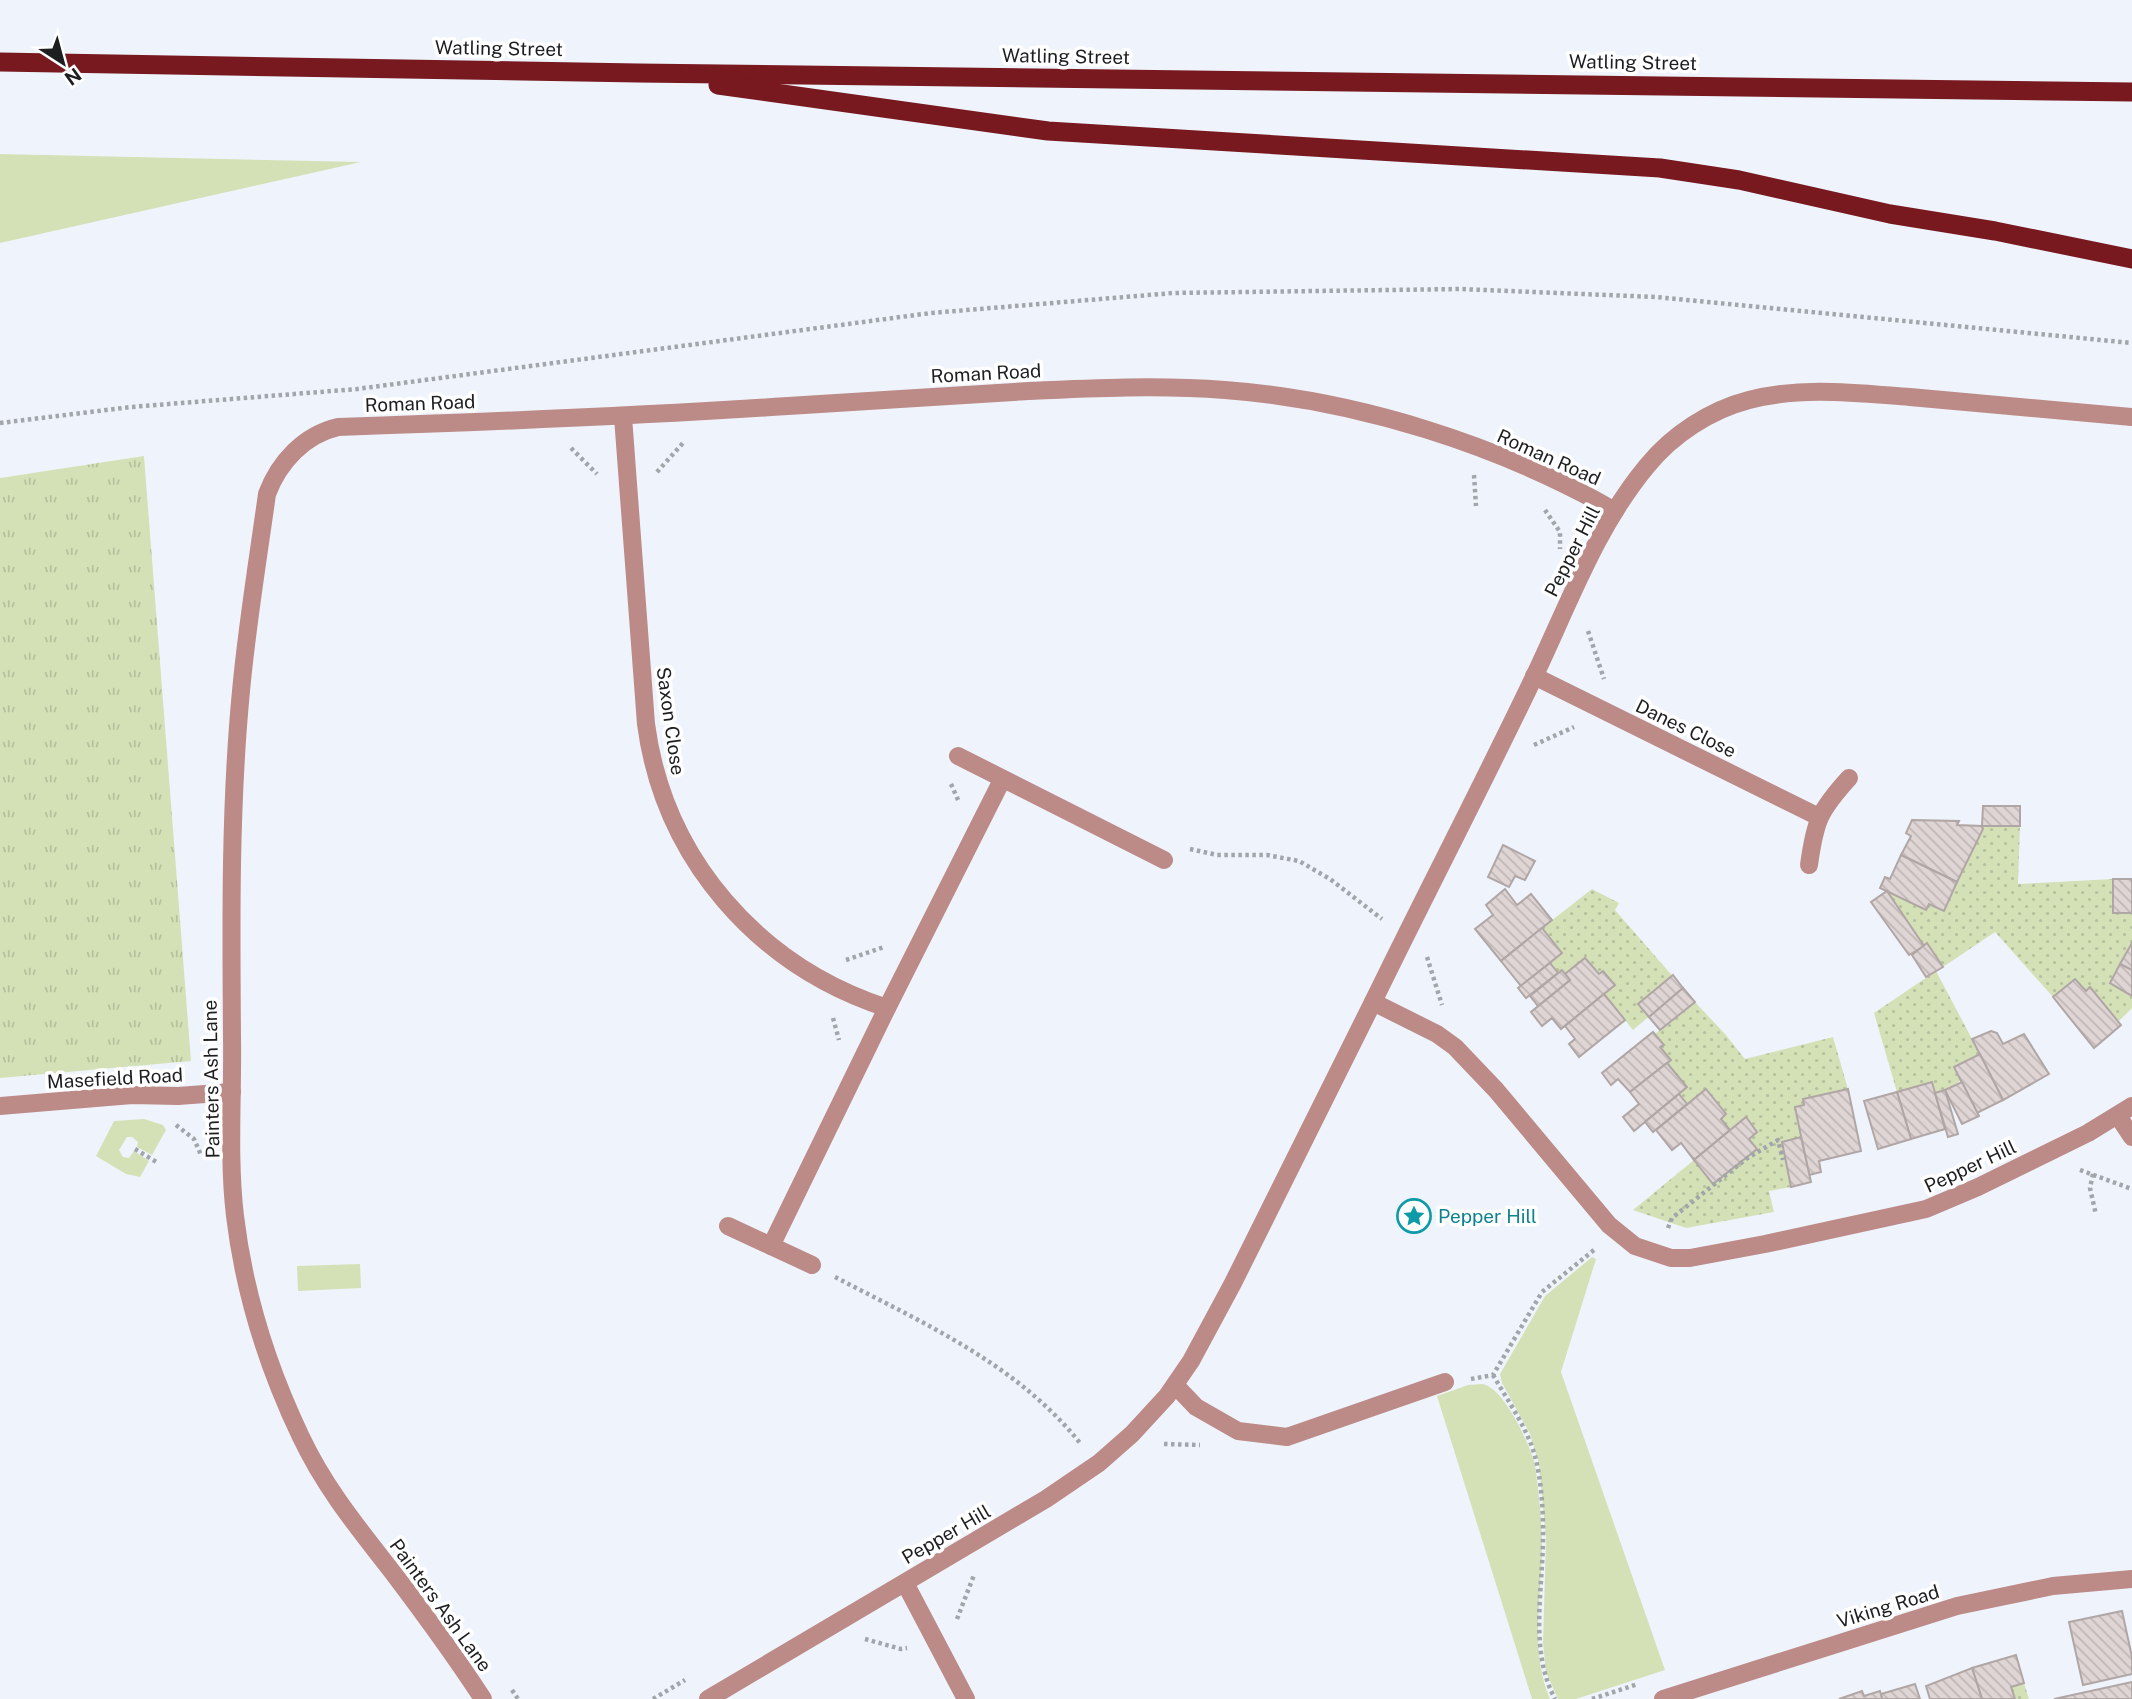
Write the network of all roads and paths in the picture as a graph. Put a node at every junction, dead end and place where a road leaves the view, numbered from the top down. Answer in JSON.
{"nodes":[{"id":1,"x":0,"y":62,"type":"edge"},
{"id":2,"x":638,"y":74,"type":"junction"},
{"id":3,"x":2132,"y":92,"type":"edge"},
{"id":4,"x":2132,"y":259,"type":"edge"},
{"id":5,"x":2132,"y":343,"type":"edge"},
{"id":6,"x":623,"y":417,"type":"junction"},
{"id":7,"x":2132,"y":418,"type":"edge"},
{"id":8,"x":0,"y":423,"type":"edge"},
{"id":9,"x":338,"y":427,"type":"joint"},
{"id":10,"x":687,"y":440,"type":"dead end"},
{"id":11,"x":567,"y":446,"type":"dead end"},
{"id":12,"x":1469,"y":468,"type":"dead end"},
{"id":13,"x":1476,"y":471,"type":"junction"},
{"id":14,"x":1485,"y":475,"type":"dead end"},
{"id":15,"x":654,"y":476,"type":"dead end"},
{"id":16,"x":600,"y":477,"type":"dead end"},
{"id":17,"x":1538,"y":502,"type":"dead end"},
{"id":18,"x":1476,"y":506,"type":"dead end"},
{"id":19,"x":1615,"y":511,"type":"junction"},
{"id":20,"x":1560,"y":555,"type":"dead end"},
{"id":21,"x":1587,"y":624,"type":"dead end"},
{"id":22,"x":1534,"y":676,"type":"junction"},
{"id":23,"x":1607,"y":684,"type":"dead end"},
{"id":24,"x":1579,"y":726,"type":"dead end"},
{"id":25,"x":1528,"y":749,"type":"dead end"},
{"id":26,"x":958,"y":756,"type":"dead end"},
{"id":27,"x":946,"y":772,"type":"dead end"},
{"id":28,"x":1849,"y":778,"type":"dead end"},
{"id":29,"x":1002,"y":780,"type":"junction"},
{"id":30,"x":962,"y":809,"type":"dead end"},
{"id":31,"x":1819,"y":817,"type":"junction"},
{"id":32,"x":1164,"y":860,"type":"joint"},
{"id":33,"x":1809,"y":865,"type":"dead end"},
{"id":34,"x":1388,"y":908,"type":"dead end"},
{"id":35,"x":1382,"y":920,"type":"junction"},
{"id":36,"x":1377,"y":931,"type":"dead end"},
{"id":37,"x":892,"y":944,"type":"dead end"},
{"id":38,"x":1427,"y":950,"type":"dead end"},
{"id":39,"x":841,"y":962,"type":"dead end"},
{"id":40,"x":1373,"y":1002,"type":"junction"},
{"id":41,"x":887,"y":1008,"type":"junction"},
{"id":42,"x":1445,"y":1010,"type":"dead end"},
{"id":43,"x":829,"y":1012,"type":"dead end"},
{"id":44,"x":840,"y":1049,"type":"dead end"},
{"id":45,"x":232,"y":1092,"type":"junction"},
{"id":46,"x":0,"y":1106,"type":"edge"},
{"id":47,"x":2125,"y":1111,"type":"edge"},
{"id":48,"x":2132,"y":1137,"type":"edge"},
{"id":49,"x":135,"y":1149,"type":"dead end"},
{"id":50,"x":1783,"y":1160,"type":"dead end"},
{"id":51,"x":158,"y":1163,"type":"dead end"},
{"id":52,"x":2093,"y":1174,"type":"dead end"},
{"id":53,"x":2096,"y":1215,"type":"dead end"},
{"id":54,"x":728,"y":1226,"type":"dead end"},
{"id":55,"x":1677,"y":1233,"type":"dead end"},
{"id":56,"x":771,"y":1246,"type":"junction"},
{"id":57,"x":1594,"y":1250,"type":"dead end"},
{"id":58,"x":812,"y":1265,"type":"joint"},
{"id":59,"x":1493,"y":1375,"type":"junction"},
{"id":60,"x":1445,"y":1382,"type":"joint"},
{"id":61,"x":1175,"y":1385,"type":"junction"},
{"id":62,"x":1087,"y":1440,"type":"dead end"},
{"id":63,"x":1081,"y":1445,"type":"junction"},
{"id":64,"x":1159,"y":1446,"type":"dead end"},
{"id":65,"x":1209,"y":1450,"type":"dead end"},
{"id":66,"x":1072,"y":1452,"type":"dead end"},
{"id":67,"x":977,"y":1569,"type":"dead end"},
{"id":68,"x":2132,"y":1579,"type":"edge"},
{"id":69,"x":905,"y":1583,"type":"junction"},
{"id":70,"x":933,"y":1633,"type":"junction"},
{"id":71,"x":858,"y":1639,"type":"dead end"},
{"id":72,"x":686,"y":1680,"type":"dead end"},
{"id":73,"x":505,"y":1681,"type":"dead end"},
{"id":74,"x":483,"y":1699,"type":"edge"},
{"id":75,"x":518,"y":1699,"type":"edge"},
{"id":76,"x":653,"y":1699,"type":"edge"},
{"id":77,"x":708,"y":1699,"type":"edge"},
{"id":78,"x":966,"y":1699,"type":"edge"},
{"id":79,"x":1555,"y":1699,"type":"edge"},
{"id":80,"x":1663,"y":1699,"type":"edge"}],
"edges":[{"from":1,"to":2,"type":"highway","name":"Watling Street"},
{"from":2,"to":3,"type":"highway","name":"Watling Street"},
{"from":2,"to":4,"type":"highway"},
{"from":5,"to":8,"type":"path"},
{"from":6,"to":9,"type":"street","name":"Roman Road"},
{"from":6,"to":19,"type":"street","name":"Roman Road"},
{"from":6,"to":41,"type":"street","name":"Saxon Close"},
{"from":7,"to":19,"type":"street","name":"Pepper Hill"},
{"from":9,"to":45,"type":"street","name":"Painters Ash Lane"},
{"from":10,"to":15,"type":"path"},
{"from":11,"to":16,"type":"path"},
{"from":12,"to":13,"type":"path"},
{"from":13,"to":14,"type":"path"},
{"from":13,"to":18,"type":"path"},
{"from":17,"to":20,"type":"path"},
{"from":19,"to":22,"type":"street","name":"Pepper Hill"},
{"from":21,"to":23,"type":"path"},
{"from":22,"to":31,"type":"street","name":"Danes Close"},
{"from":22,"to":40,"type":"street","name":"Pepper Hill"},
{"from":24,"to":25,"type":"path"},
{"from":26,"to":29,"type":"street"},
{"from":27,"to":30,"type":"path"},
{"from":28,"to":31,"type":"street"},
{"from":29,"to":32,"type":"street"},
{"from":29,"to":41,"type":"street"},
{"from":31,"to":33,"type":"street"},
{"from":32,"to":35,"type":"path"},
{"from":34,"to":35,"type":"path"},
{"from":35,"to":36,"type":"path"},
{"from":37,"to":39,"type":"path"},
{"from":38,"to":42,"type":"path"},
{"from":40,"to":47,"type":"street","name":"Pepper Hill"},
{"from":40,"to":61,"type":"street","name":"Pepper Hill"},
{"from":41,"to":56,"type":"street"},
{"from":43,"to":44,"type":"path"},
{"from":45,"to":46,"type":"street","name":"Masefield Road"},
{"from":45,"to":74,"type":"street","name":"Painters Ash Lane"},
{"from":47,"to":48,"type":"street"},
{"from":49,"to":51,"type":"path"},
{"from":50,"to":55,"type":"path"},
{"from":52,"to":53,"type":"path"},
{"from":54,"to":56,"type":"street"},
{"from":56,"to":58,"type":"street"},
{"from":57,"to":59,"type":"path"},
{"from":58,"to":63,"type":"path"},
{"from":59,"to":60,"type":"path"},
{"from":59,"to":79,"type":"path"},
{"from":60,"to":61,"type":"street"},
{"from":61,"to":69,"type":"street","name":"Pepper Hill"},
{"from":62,"to":63,"type":"path"},
{"from":63,"to":66,"type":"path"},
{"from":64,"to":65,"type":"path"},
{"from":67,"to":70,"type":"path"},
{"from":68,"to":80,"type":"street","name":"Viking Road"},
{"from":69,"to":70,"type":"street"},
{"from":69,"to":77,"type":"street","name":"Pepper Hill"},
{"from":70,"to":71,"type":"path"},
{"from":70,"to":78,"type":"street"},
{"from":72,"to":76,"type":"path"},
{"from":73,"to":75,"type":"path"}]}
